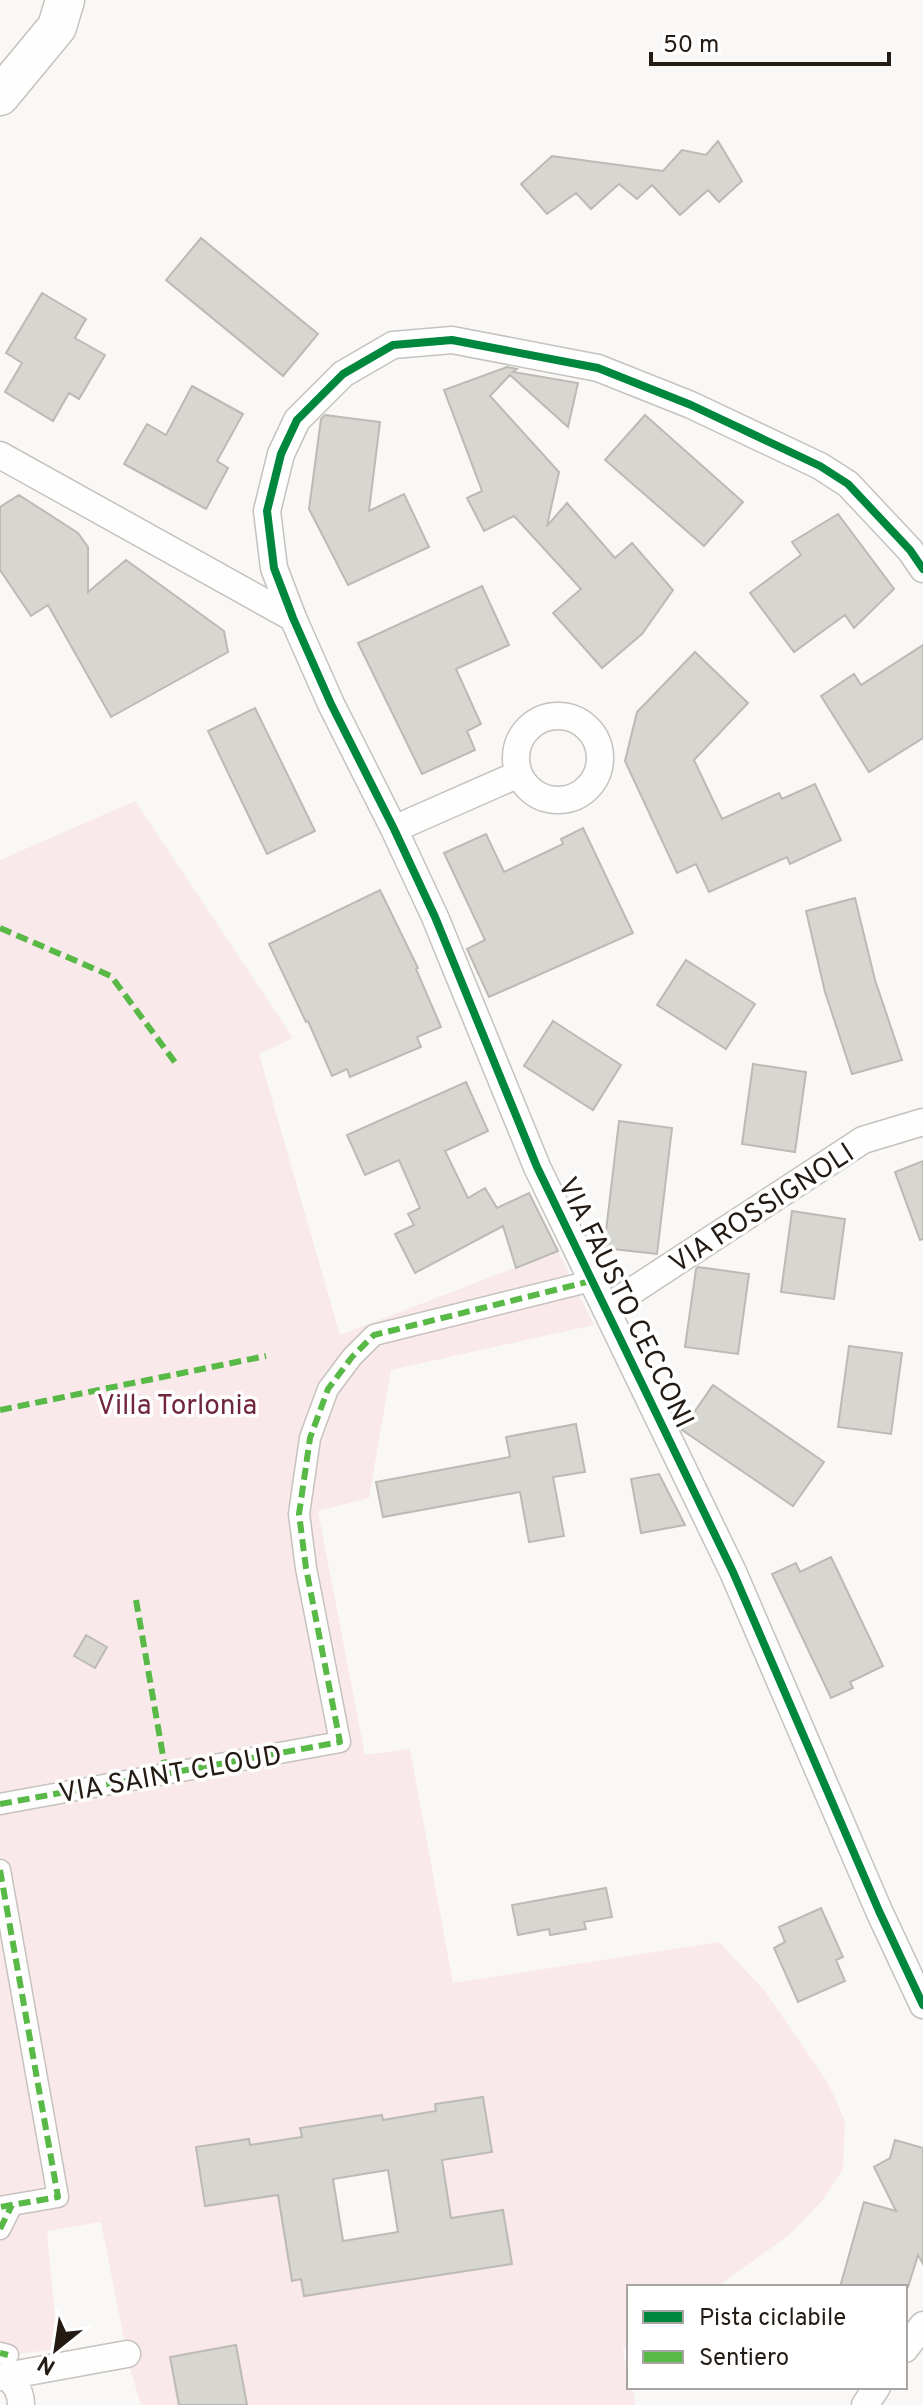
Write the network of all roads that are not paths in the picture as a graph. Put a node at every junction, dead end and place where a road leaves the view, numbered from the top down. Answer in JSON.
{"nodes":[{"id":1,"x":65,"y":0,"type":"edge"},
{"id":2,"x":0,"y":96,"type":"edge"},
{"id":3,"x":0,"y":455,"type":"edge"},
{"id":4,"x":923,"y":569,"type":"edge"},
{"id":5,"x":293,"y":618,"type":"junction"},
{"id":6,"x":519,"y":774,"type":"dead end"},
{"id":7,"x":394,"y":829,"type":"junction"},
{"id":8,"x":923,"y":1122,"type":"edge"},
{"id":9,"x":591,"y":1281,"type":"junction"},
{"id":10,"x":606,"y":1308,"type":"junction"},
{"id":11,"x":0,"y":1804,"type":"edge"},
{"id":12,"x":0,"y":1870,"type":"edge"},
{"id":13,"x":923,"y":2005,"type":"edge"},
{"id":14,"x":6,"y":2206,"type":"edge"},
{"id":15,"x":0,"y":2229,"type":"edge"},
{"id":16,"x":923,"y":2325,"type":"edge"},
{"id":17,"x":907,"y":2346,"type":"edge"},
{"id":18,"x":127,"y":2354,"type":"dead end"},
{"id":19,"x":4,"y":2365,"type":"edge"},
{"id":20,"x":21,"y":2405,"type":"edge"}],
"edges":[{"from":1,"to":2,"type":"main road"},
{"from":3,"to":5,"type":"street"},
{"from":4,"to":5,"type":"street","name":"VIA FAUSTO CECCONI"},
{"from":5,"to":7,"type":"street","name":"VIA FAUSTO CECCONI"},
{"from":6,"to":7,"type":"street"},
{"from":7,"to":9,"type":"street","name":"VIA FAUSTO CECCONI"},
{"from":8,"to":10,"type":"street","name":"VIA ROSSIGNOLI"},
{"from":9,"to":10,"type":"street","name":"VIA FAUSTO CECCONI"},
{"from":9,"to":11,"type":"street","name":"VIA SAINT CLOUD"},
{"from":10,"to":13,"type":"street","name":"VIA FAUSTO CECCONI"},
{"from":12,"to":14,"type":"street"},
{"from":14,"to":15,"type":"street"},
{"from":16,"to":17,"type":"street"},
{"from":18,"to":19,"type":"street"},
{"from":19,"to":20,"type":"street"}]}
